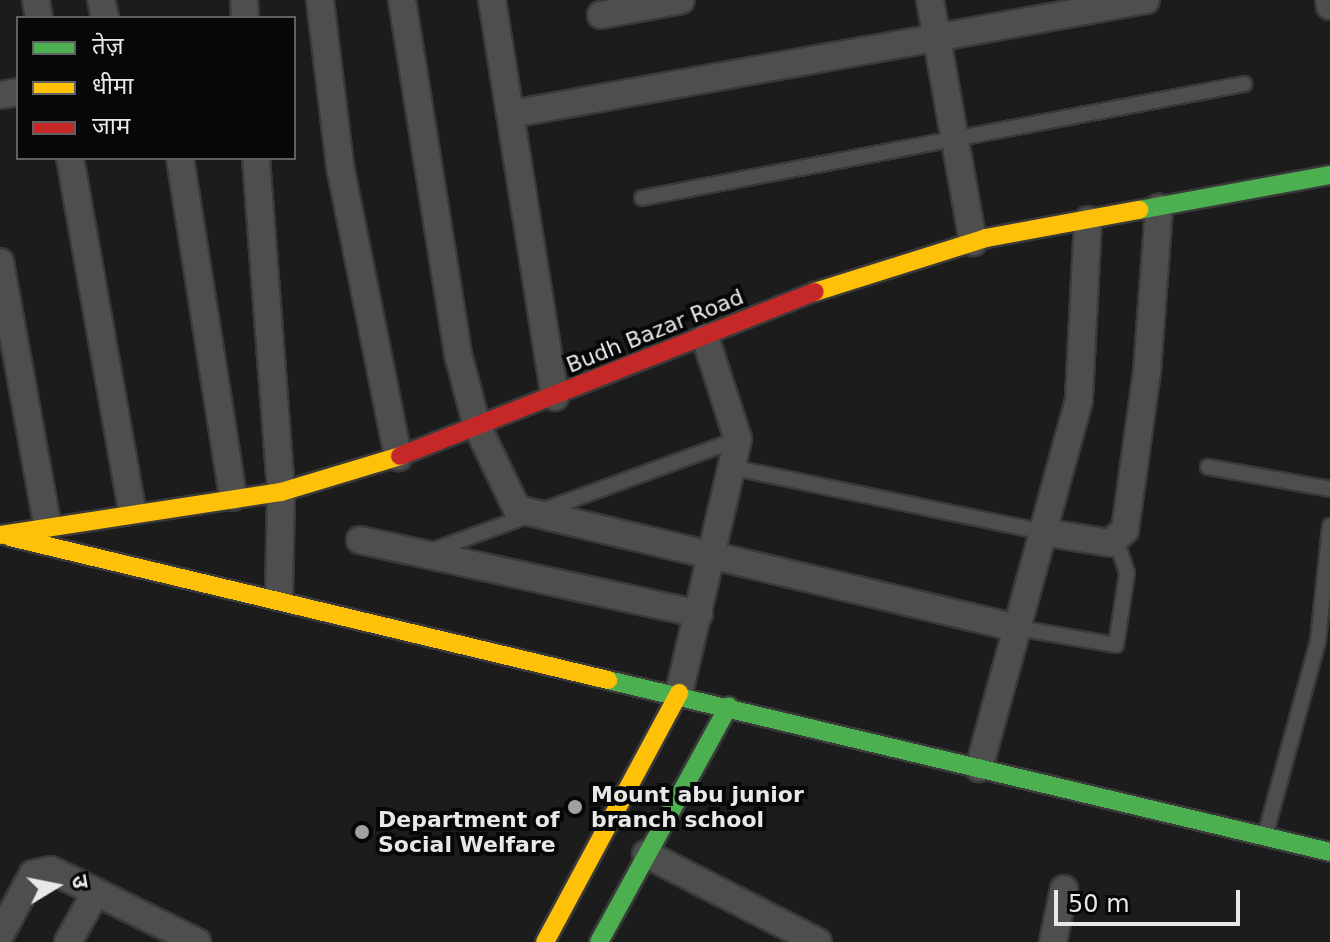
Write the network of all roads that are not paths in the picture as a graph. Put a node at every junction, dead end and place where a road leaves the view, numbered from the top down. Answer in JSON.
{"nodes":[{"id":1,"x":320,"y":0,"type":"edge"},
{"id":2,"x":402,"y":0,"type":"edge"},
{"id":3,"x":492,"y":0,"type":"edge"},
{"id":4,"x":681,"y":0,"type":"edge"},
{"id":5,"x":930,"y":0,"type":"edge"},
{"id":6,"x":1146,"y":0,"type":"edge"},
{"id":7,"x":1075,"y":6,"type":"edge"},
{"id":8,"x":601,"y":15,"type":"dead end"},
{"id":9,"x":937,"y":39,"type":"junction"},
{"id":10,"x":1244,"y":84,"type":"dead end"},
{"id":11,"x":511,"y":114,"type":"junction"},
{"id":12,"x":954,"y":139,"type":"junction"},
{"id":13,"x":70,"y":160,"type":"edge"},
{"id":14,"x":180,"y":160,"type":"edge"},
{"id":15,"x":256,"y":160,"type":"edge"},
{"id":16,"x":1330,"y":175,"type":"edge"},
{"id":17,"x":642,"y":198,"type":"dead end"},
{"id":18,"x":1159,"y":207,"type":"junction"},
{"id":19,"x":1088,"y":220,"type":"junction"},
{"id":20,"x":973,"y":242,"type":"junction"},
{"id":21,"x":0,"y":262,"type":"edge"},
{"id":22,"x":705,"y":337,"type":"junction"},
{"id":23,"x":555,"y":397,"type":"junction"},
{"id":24,"x":477,"y":426,"type":"junction"},
{"id":25,"x":738,"y":439,"type":"junction"},
{"id":26,"x":398,"y":457,"type":"junction"},
{"id":27,"x":1208,"y":467,"type":"dead end"},
{"id":28,"x":735,"y":468,"type":"junction"},
{"id":29,"x":1330,"y":489,"type":"edge"},
{"id":30,"x":281,"y":492,"type":"junction"},
{"id":31,"x":233,"y":497,"type":"junction"},
{"id":32,"x":132,"y":511,"type":"junction"},
{"id":33,"x":526,"y":516,"type":"junction"},
{"id":34,"x":47,"y":524,"type":"junction"},
{"id":35,"x":1330,"y":526,"type":"edge"},
{"id":36,"x":1043,"y":532,"type":"junction"},
{"id":37,"x":0,"y":535,"type":"edge"},
{"id":38,"x":360,"y":540,"type":"dead end"},
{"id":39,"x":1117,"y":542,"type":"junction"},
{"id":40,"x":714,"y":551,"type":"junction"},
{"id":41,"x":427,"y":552,"type":"junction"},
{"id":42,"x":279,"y":597,"type":"junction"},
{"id":43,"x":699,"y":614,"type":"junction"},
{"id":44,"x":1017,"y":628,"type":"junction"},
{"id":45,"x":679,"y":693,"type":"junction"},
{"id":46,"x":729,"y":706,"type":"junction"},
{"id":47,"x":979,"y":768,"type":"junction"},
{"id":48,"x":1265,"y":836,"type":"junction"},
{"id":49,"x":1330,"y":852,"type":"edge"},
{"id":50,"x":646,"y":854,"type":"junction"},
{"id":51,"x":1064,"y":889,"type":"dead end"},
{"id":52,"x":96,"y":892,"type":"junction"},
{"id":53,"x":155,"y":933,"type":"edge"},
{"id":54,"x":0,"y":935,"type":"edge"},
{"id":55,"x":68,"y":942,"type":"edge"},
{"id":56,"x":197,"y":942,"type":"edge"},
{"id":57,"x":545,"y":942,"type":"edge"},
{"id":58,"x":599,"y":942,"type":"edge"},
{"id":59,"x":818,"y":942,"type":"edge"},
{"id":60,"x":1053,"y":942,"type":"edge"}],
"edges":[{"from":1,"to":26,"type":"street"},
{"from":2,"to":24,"type":"street"},
{"from":3,"to":11,"type":"street"},
{"from":4,"to":8,"type":"street"},
{"from":5,"to":9,"type":"street"},
{"from":6,"to":7,"type":"street"},
{"from":7,"to":9,"type":"street"},
{"from":9,"to":11,"type":"street"},
{"from":9,"to":12,"type":"street"},
{"from":10,"to":12,"type":"lane"},
{"from":11,"to":23,"type":"street"},
{"from":12,"to":17,"type":"lane"},
{"from":12,"to":20,"type":"street"},
{"from":13,"to":32,"type":"street"},
{"from":14,"to":31,"type":"street"},
{"from":15,"to":30,"type":"street"},
{"from":16,"to":18,"type":"street","name":"Budh Bazar Road"},
{"from":18,"to":19,"type":"street","name":"Budh Bazar Road"},
{"from":18,"to":39,"type":"street"},
{"from":19,"to":20,"type":"street","name":"Budh Bazar Road"},
{"from":19,"to":36,"type":"street"},
{"from":20,"to":22,"type":"street","name":"Budh Bazar Road"},
{"from":21,"to":34,"type":"street"},
{"from":22,"to":23,"type":"street","name":"Budh Bazar Road"},
{"from":22,"to":25,"type":"street"},
{"from":23,"to":24,"type":"street","name":"Budh Bazar Road"},
{"from":24,"to":26,"type":"street","name":"Budh Bazar Road"},
{"from":24,"to":33,"type":"street"},
{"from":25,"to":28,"type":"street"},
{"from":25,"to":33,"type":"lane"},
{"from":26,"to":30,"type":"street","name":"Budh Bazar Road"},
{"from":27,"to":29,"type":"lane"},
{"from":28,"to":36,"type":"lane"},
{"from":28,"to":40,"type":"street"},
{"from":30,"to":31,"type":"street","name":"Budh Bazar Road"},
{"from":30,"to":42,"type":"street"},
{"from":31,"to":32,"type":"street","name":"Budh Bazar Road"},
{"from":32,"to":34,"type":"street","name":"Budh Bazar Road"},
{"from":33,"to":40,"type":"street"},
{"from":33,"to":41,"type":"lane"},
{"from":34,"to":37,"type":"street","name":"Budh Bazar Road"},
{"from":35,"to":48,"type":"lane"},
{"from":36,"to":39,"type":"street"},
{"from":36,"to":44,"type":"street"},
{"from":37,"to":42,"type":"street"},
{"from":38,"to":41,"type":"street"},
{"from":39,"to":44,"type":"lane"},
{"from":40,"to":43,"type":"street"},
{"from":40,"to":44,"type":"street"},
{"from":41,"to":43,"type":"street"},
{"from":42,"to":45,"type":"street"},
{"from":43,"to":45,"type":"street"},
{"from":44,"to":47,"type":"street"},
{"from":45,"to":46,"type":"street"},
{"from":45,"to":57,"type":"street"},
{"from":46,"to":47,"type":"street"},
{"from":46,"to":50,"type":"street"},
{"from":47,"to":48,"type":"street"},
{"from":48,"to":49,"type":"street"},
{"from":50,"to":58,"type":"street"},
{"from":50,"to":59,"type":"street"},
{"from":51,"to":60,"type":"street"},
{"from":52,"to":53,"type":"street"},
{"from":52,"to":54,"type":"street"},
{"from":52,"to":55,"type":"street"},
{"from":53,"to":56,"type":"street"}]}
